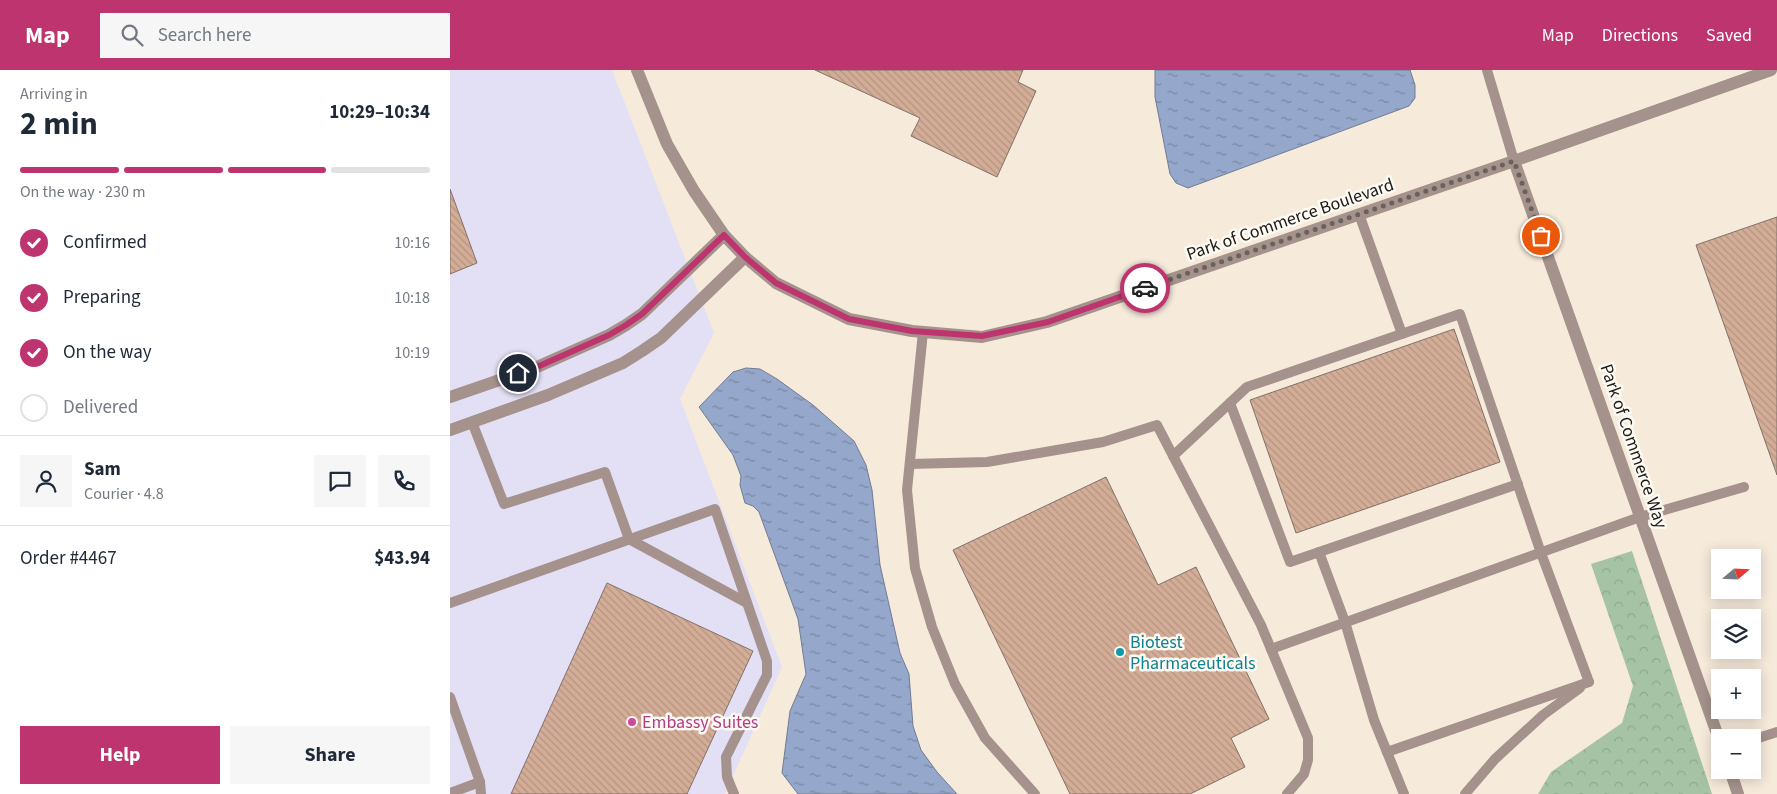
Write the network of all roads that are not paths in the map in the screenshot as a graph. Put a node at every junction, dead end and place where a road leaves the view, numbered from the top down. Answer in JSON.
{"nodes":[{"id":1,"x":638,"y":70,"type":"edge"},
{"id":2,"x":1487,"y":70,"type":"edge"},
{"id":3,"x":1770,"y":70,"type":"edge"},
{"id":4,"x":1514,"y":161,"type":"junction"},
{"id":5,"x":1359,"y":214,"type":"junction"},
{"id":6,"x":724,"y":235,"type":"junction"},
{"id":7,"x":745,"y":257,"type":"junction"},
{"id":8,"x":923,"y":332,"type":"junction"},
{"id":9,"x":1402,"y":334,"type":"junction"},
{"id":10,"x":450,"y":397,"type":"edge"},
{"id":11,"x":1230,"y":403,"type":"junction"},
{"id":12,"x":472,"y":422,"type":"junction"},
{"id":13,"x":450,"y":430,"type":"edge"},
{"id":14,"x":1174,"y":456,"type":"junction"},
{"id":15,"x":910,"y":464,"type":"junction"},
{"id":16,"x":1518,"y":484,"type":"junction"},
{"id":17,"x":1744,"y":487,"type":"dead end"},
{"id":18,"x":1640,"y":517,"type":"junction"},
{"id":19,"x":629,"y":539,"type":"junction"},
{"id":20,"x":1319,"y":552,"type":"junction"},
{"id":21,"x":1541,"y":553,"type":"junction"},
{"id":22,"x":450,"y":603,"type":"edge"},
{"id":23,"x":747,"y":603,"type":"junction"},
{"id":24,"x":1345,"y":622,"type":"junction"},
{"id":25,"x":1271,"y":649,"type":"junction"},
{"id":26,"x":1589,"y":682,"type":"junction"},
{"id":27,"x":450,"y":697,"type":"edge"},
{"id":28,"x":1715,"y":729,"type":"edge"},
{"id":29,"x":1777,"y":732,"type":"edge"},
{"id":30,"x":1761,"y":737,"type":"edge"},
{"id":31,"x":1387,"y":752,"type":"junction"},
{"id":32,"x":1733,"y":779,"type":"edge"},
{"id":33,"x":480,"y":782,"type":"junction"},
{"id":34,"x":450,"y":793,"type":"edge"},
{"id":35,"x":482,"y":794,"type":"edge"},
{"id":36,"x":734,"y":794,"type":"edge"},
{"id":37,"x":1035,"y":794,"type":"edge"},
{"id":38,"x":1287,"y":794,"type":"edge"},
{"id":39,"x":1404,"y":794,"type":"edge"},
{"id":40,"x":1465,"y":794,"type":"edge"},
{"id":41,"x":1738,"y":794,"type":"edge"}],
"edges":[{"from":1,"to":6,"type":"street","name":"Park of Commerce Boulevard"},
{"from":2,"to":4,"type":"lane"},
{"from":3,"to":4,"type":"street","name":"Park of Commerce Boulevard"},
{"from":4,"to":5,"type":"street","name":"Park of Commerce Boulevard"},
{"from":4,"to":18,"type":"street","name":"Park of Commerce Way"},
{"from":5,"to":8,"type":"street","name":"Park of Commerce Boulevard"},
{"from":5,"to":9,"type":"lane"},
{"from":6,"to":7,"type":"street","name":"Park of Commerce Boulevard"},
{"from":6,"to":10,"type":"street"},
{"from":7,"to":8,"type":"street","name":"Park of Commerce Boulevard"},
{"from":7,"to":12,"type":"street"},
{"from":8,"to":15,"type":"lane"},
{"from":9,"to":11,"type":"lane"},
{"from":9,"to":16,"type":"lane"},
{"from":11,"to":14,"type":"lane"},
{"from":11,"to":20,"type":"lane"},
{"from":12,"to":13,"type":"street"},
{"from":12,"to":19,"type":"lane"},
{"from":14,"to":15,"type":"lane"},
{"from":14,"to":25,"type":"lane"},
{"from":15,"to":37,"type":"lane"},
{"from":16,"to":20,"type":"lane"},
{"from":16,"to":21,"type":"lane"},
{"from":17,"to":18,"type":"lane"},
{"from":18,"to":21,"type":"lane"},
{"from":18,"to":28,"type":"street","name":"Park of Commerce Way"},
{"from":19,"to":22,"type":"lane"},
{"from":19,"to":23,"type":"lane"},
{"from":19,"to":23,"type":"lane"},
{"from":20,"to":24,"type":"lane"},
{"from":21,"to":24,"type":"lane"},
{"from":21,"to":26,"type":"lane"},
{"from":23,"to":36,"type":"lane"},
{"from":24,"to":25,"type":"lane"},
{"from":24,"to":31,"type":"lane"},
{"from":25,"to":38,"type":"lane"},
{"from":26,"to":31,"type":"lane"},
{"from":26,"to":40,"type":"lane"},
{"from":27,"to":33,"type":"lane"},
{"from":29,"to":30,"type":"lane"},
{"from":31,"to":39,"type":"lane"},
{"from":32,"to":41,"type":"street"},
{"from":33,"to":34,"type":"lane"},
{"from":33,"to":35,"type":"lane"}]}
